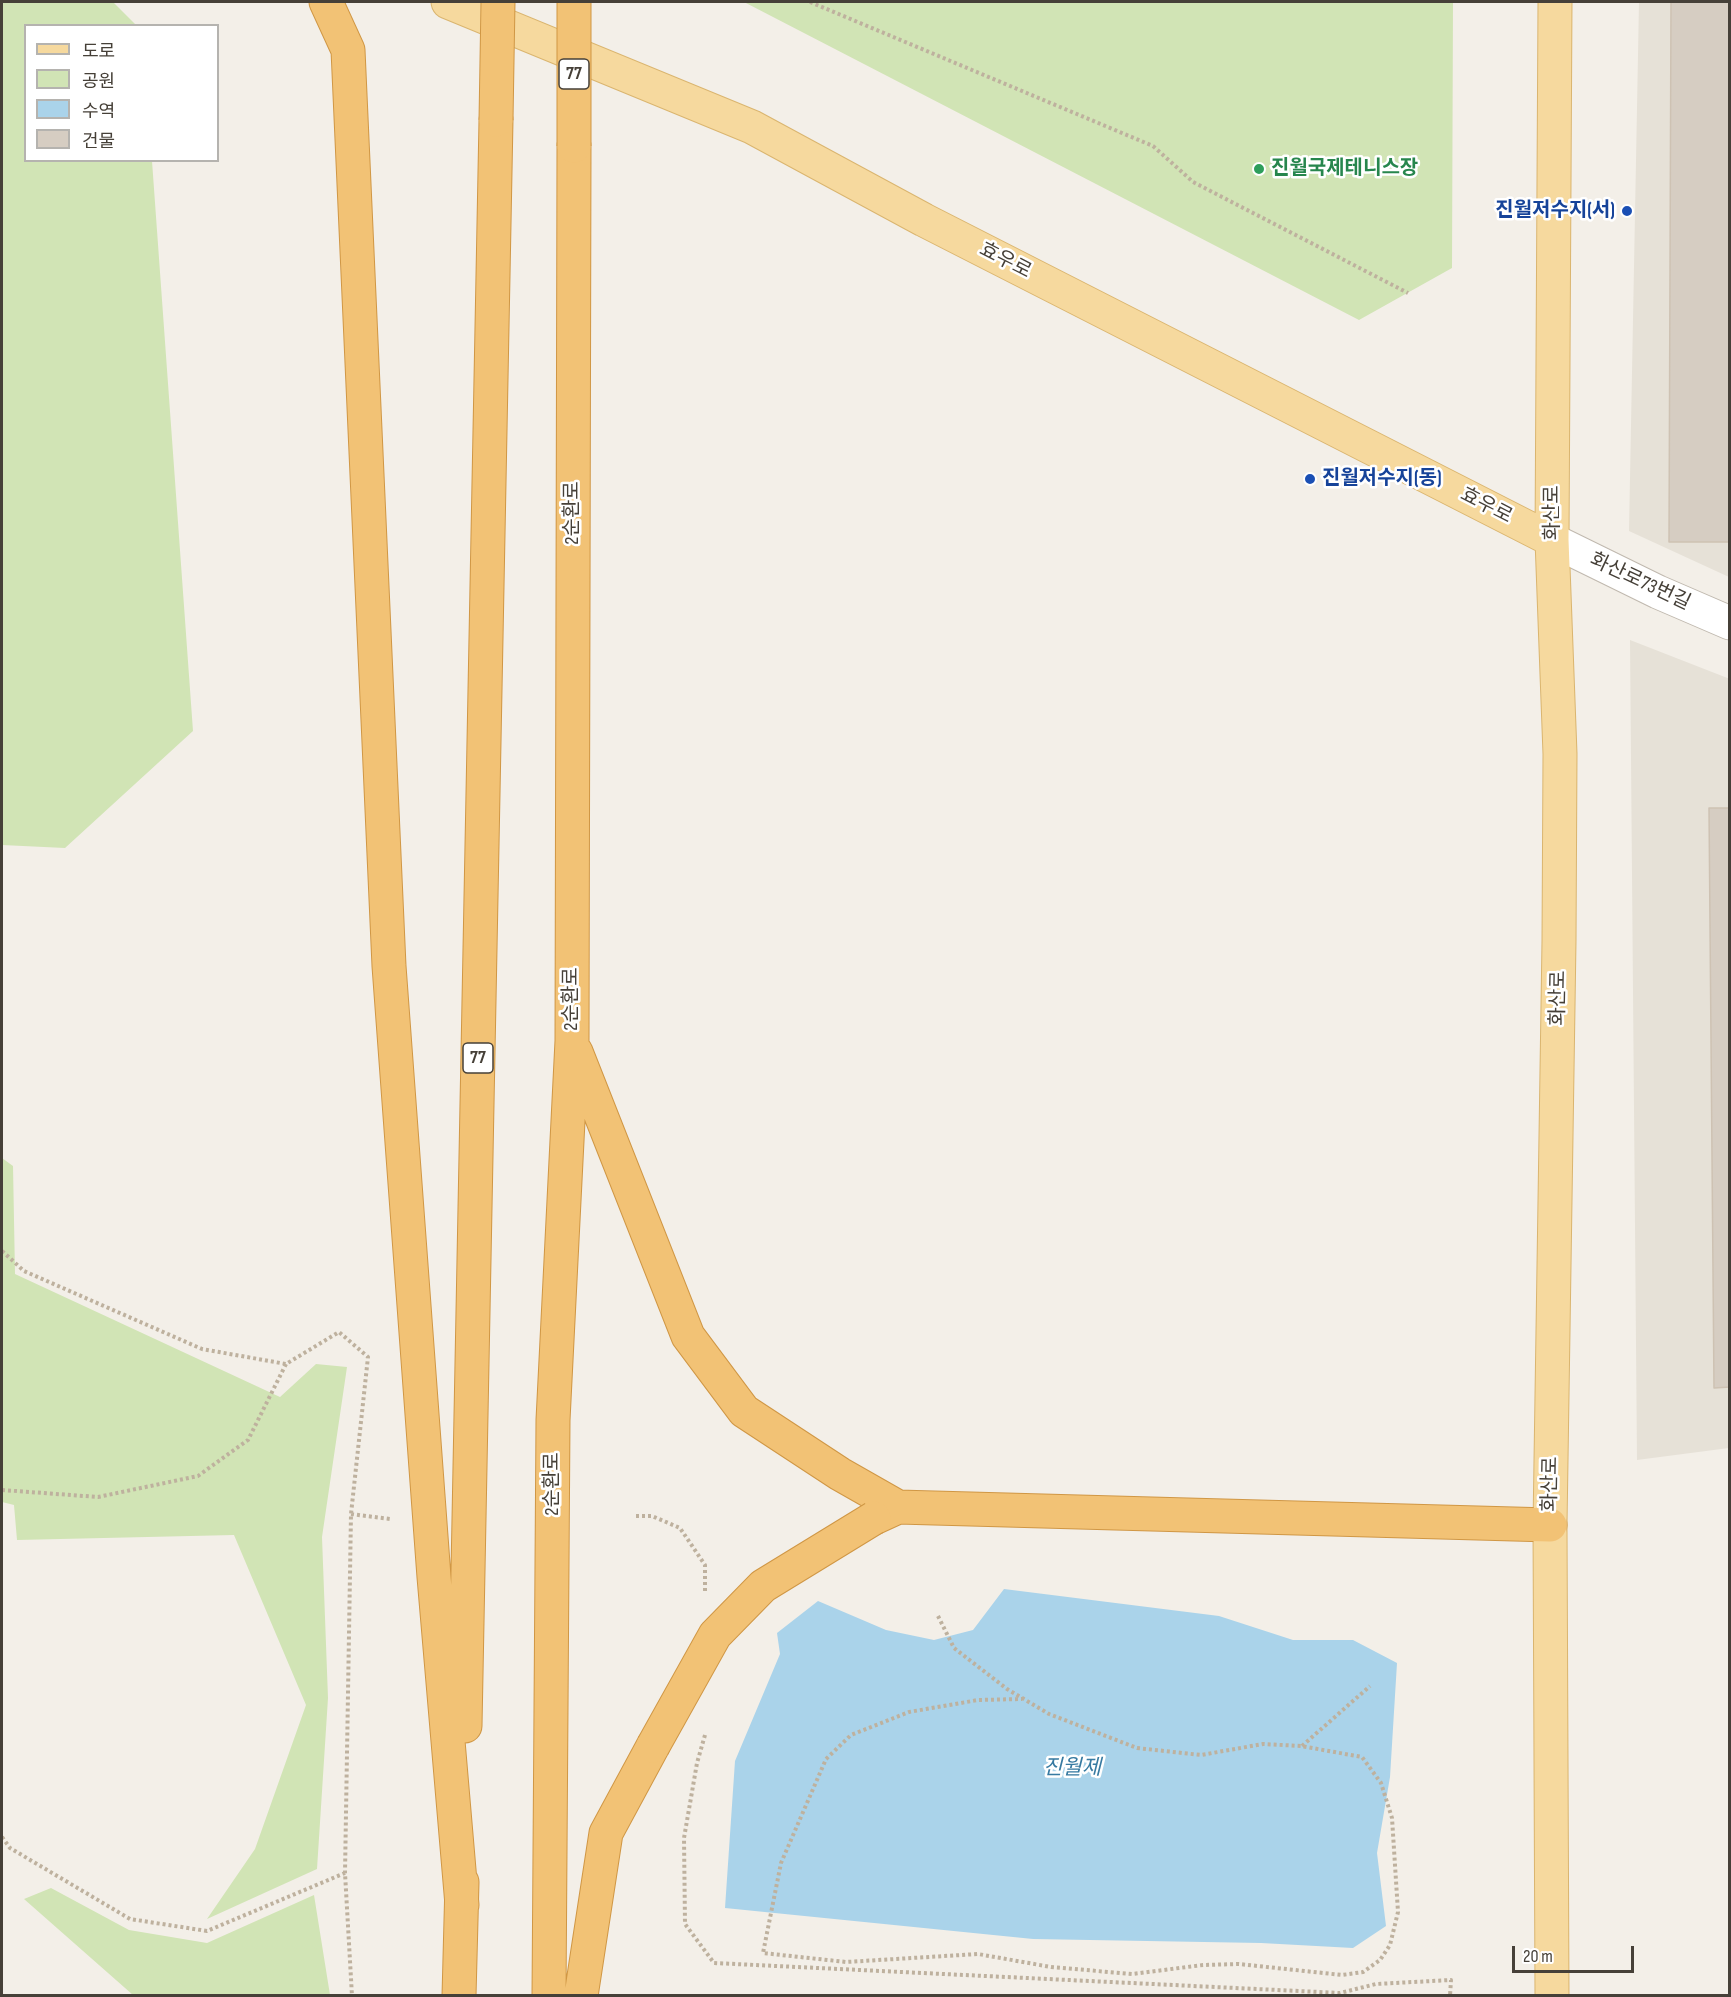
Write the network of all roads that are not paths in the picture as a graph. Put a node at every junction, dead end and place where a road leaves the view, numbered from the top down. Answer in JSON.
{"nodes":[{"id":1,"x":326,"y":2,"type":"edge"},
{"id":2,"x":448,"y":2,"type":"edge"},
{"id":3,"x":498,"y":2,"type":"edge"},
{"id":4,"x":574,"y":2,"type":"edge"},
{"id":5,"x":1555,"y":2,"type":"edge"},
{"id":6,"x":1552,"y":540,"type":"junction"},
{"id":7,"x":1730,"y":623,"type":"edge"},
{"id":8,"x":572,"y":1041,"type":"junction"},
{"id":9,"x":886,"y":1512,"type":"junction"},
{"id":10,"x":1550,"y":1525,"type":"junction"},
{"id":11,"x":462,"y":1905,"type":"junction"},
{"id":12,"x":459,"y":1995,"type":"edge"},
{"id":13,"x":549,"y":1995,"type":"edge"},
{"id":14,"x":581,"y":1995,"type":"edge"},
{"id":15,"x":1552,"y":1995,"type":"edge"}],
"edges":[{"from":1,"to":11,"type":"highway"},
{"from":2,"to":6,"type":"main road","name":"효우로"},
{"from":3,"to":11,"type":"highway","number":"77","bridge":true},
{"from":4,"to":8,"type":"highway","name":"2순환로","number":"77","bridge":true},
{"from":5,"to":6,"type":"main road","name":"화산로"},
{"from":6,"to":7,"type":"street","name":"화산로73번길"},
{"from":6,"to":10,"type":"main road","name":"화산로"},
{"from":8,"to":9,"type":"highway"},
{"from":8,"to":13,"type":"highway","name":"2순환로","number":"77"},
{"from":9,"to":10,"type":"highway"},
{"from":9,"to":14,"type":"highway","bridge":true},
{"from":10,"to":15,"type":"main road","name":"화산로"},
{"from":11,"to":12,"type":"highway","number":"77"}]}
